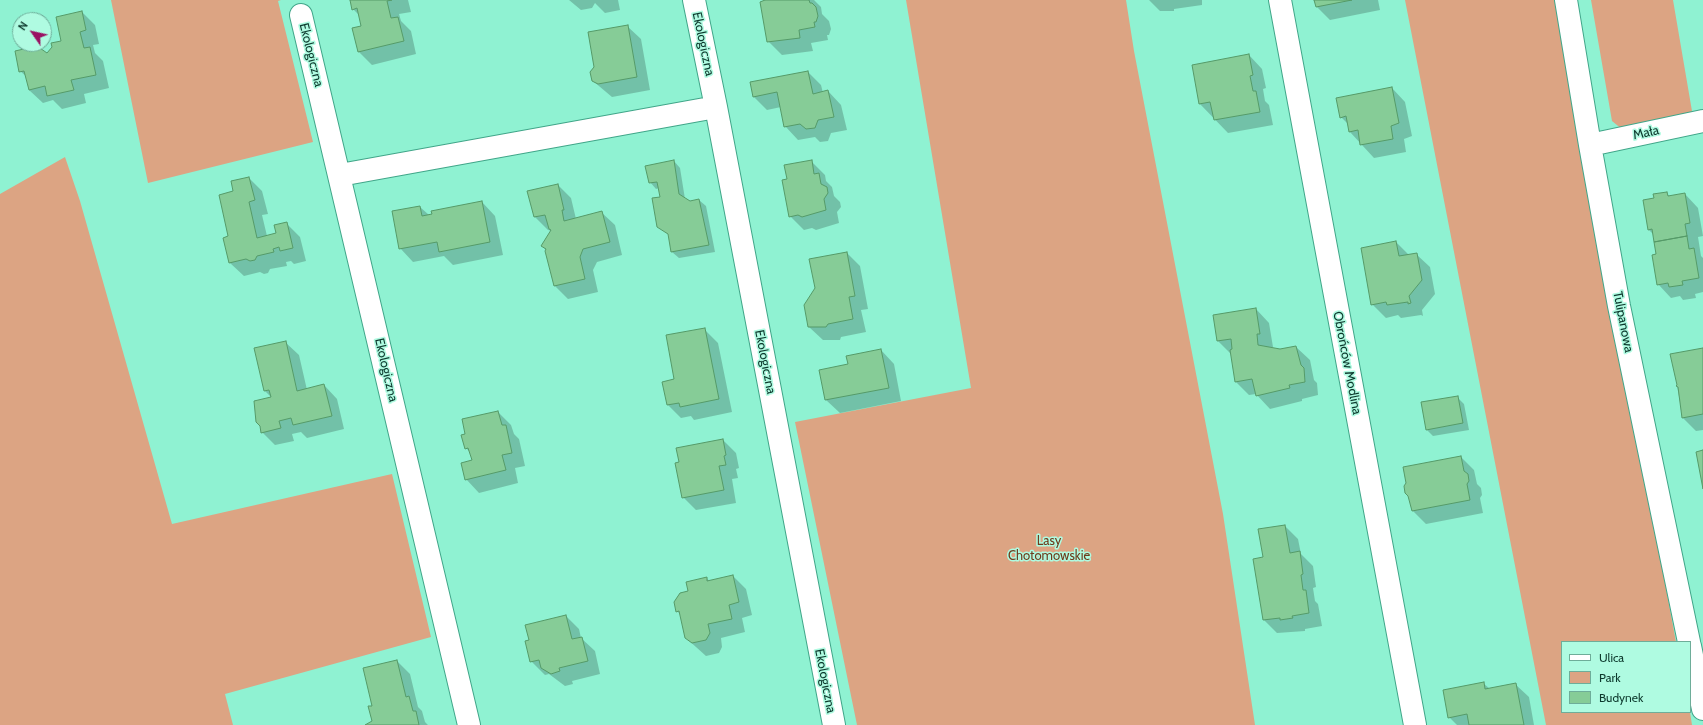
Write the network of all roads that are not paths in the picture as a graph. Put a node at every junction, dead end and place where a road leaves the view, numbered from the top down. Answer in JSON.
{"nodes":[{"id":1,"x":694,"y":0,"type":"edge"},
{"id":2,"x":1280,"y":0,"type":"edge"},
{"id":3,"x":1566,"y":0,"type":"edge"},
{"id":4,"x":301,"y":15,"type":"dead end"},
{"id":5,"x":716,"y":107,"type":"junction"},
{"id":6,"x":1703,"y":121,"type":"edge"},
{"id":7,"x":1590,"y":145,"type":"junction"},
{"id":8,"x":340,"y":175,"type":"junction"},
{"id":9,"x":1689,"y":641,"type":"edge"},
{"id":10,"x":1691,"y":651,"type":"edge"},
{"id":11,"x":1703,"y":709,"type":"edge"},
{"id":12,"x":469,"y":725,"type":"edge"},
{"id":13,"x":834,"y":725,"type":"edge"},
{"id":14,"x":1415,"y":725,"type":"edge"}],
"edges":[{"from":1,"to":5,"type":"street","name":"Ekologiczna"},
{"from":2,"to":14,"type":"street","name":"Obrońców Modlina"},
{"from":3,"to":7,"type":"street","name":"Tulipanowa"},
{"from":4,"to":8,"type":"street","name":"Ekologiczna"},
{"from":5,"to":8,"type":"street"},
{"from":5,"to":13,"type":"street","name":"Ekologiczna"},
{"from":6,"to":7,"type":"street","name":"Mała"},
{"from":7,"to":9,"type":"street","name":"Tulipanowa"},
{"from":8,"to":12,"type":"street","name":"Ekologiczna"},
{"from":10,"to":11,"type":"street"}]}
